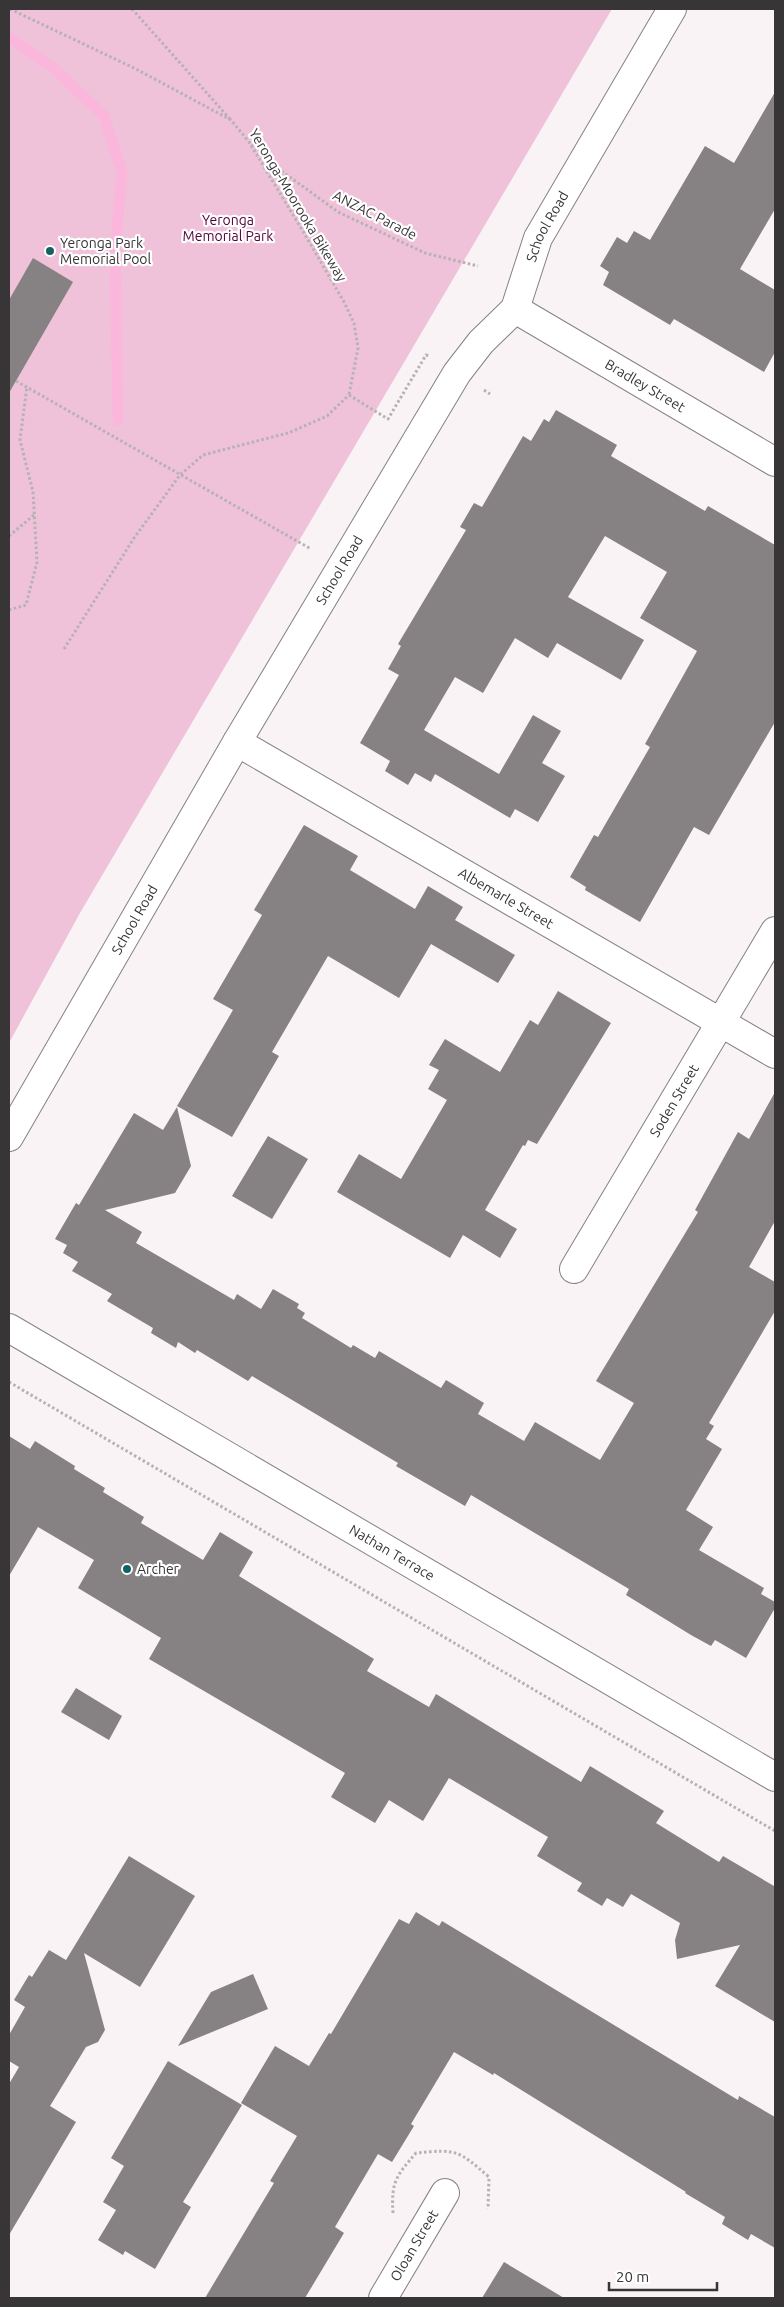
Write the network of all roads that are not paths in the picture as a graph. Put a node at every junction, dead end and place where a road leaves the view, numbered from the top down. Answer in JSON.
{"nodes":[{"id":1,"x":672,"y":9,"type":"edge"},
{"id":2,"x":516,"y":309,"type":"junction"},
{"id":3,"x":775,"y":462,"type":"edge"},
{"id":4,"x":237,"y":742,"type":"junction"},
{"id":5,"x":775,"y":931,"type":"edge"},
{"id":6,"x":722,"y":1022,"type":"junction"},
{"id":7,"x":775,"y":1054,"type":"edge"},
{"id":8,"x":9,"y":1137,"type":"edge"},
{"id":9,"x":574,"y":1269,"type":"dead end"},
{"id":10,"x":9,"y":1328,"type":"edge"},
{"id":11,"x":775,"y":1777,"type":"edge"},
{"id":12,"x":445,"y":2193,"type":"dead end"},
{"id":13,"x":383,"y":2298,"type":"edge"}],
"edges":[{"from":1,"to":2,"type":"street","name":"School Road"},
{"from":2,"to":3,"type":"street","name":"Bradley Street"},
{"from":2,"to":4,"type":"street","name":"School Road"},
{"from":4,"to":6,"type":"street","name":"Albemarle Street"},
{"from":4,"to":8,"type":"street","name":"School Road"},
{"from":5,"to":6,"type":"street","name":"Soden Street"},
{"from":6,"to":7,"type":"street","name":"Albemarle Street"},
{"from":6,"to":9,"type":"street","name":"Soden Street"},
{"from":10,"to":11,"type":"street","name":"Nathan Terrace"},
{"from":12,"to":13,"type":"street","name":"Oloan Street"}]}
